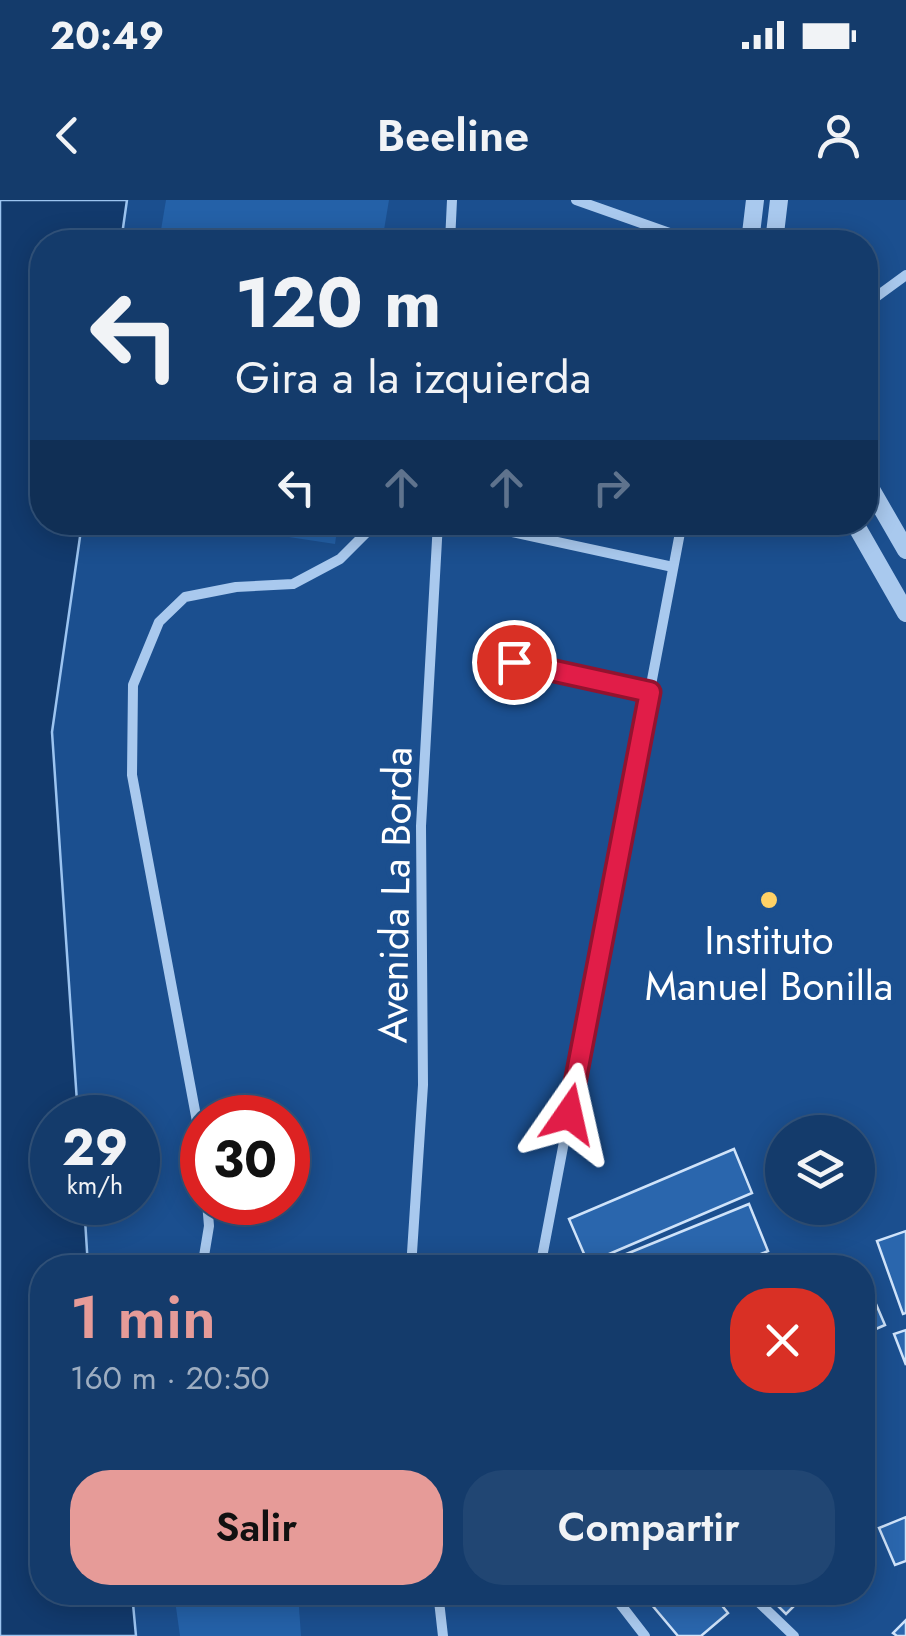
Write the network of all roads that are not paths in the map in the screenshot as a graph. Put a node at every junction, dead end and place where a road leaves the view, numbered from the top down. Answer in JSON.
{"nodes":[{"id":1,"x":452,"y":200,"type":"edge"},
{"id":2,"x":576,"y":200,"type":"edge"},
{"id":3,"x":755,"y":200,"type":"edge"},
{"id":4,"x":779,"y":200,"type":"edge"},
{"id":5,"x":451,"y":230,"type":"edge"},
{"id":6,"x":661,"y":230,"type":"edge"},
{"id":7,"x":751,"y":230,"type":"edge"},
{"id":8,"x":775,"y":230,"type":"edge"},
{"id":9,"x":906,"y":275,"type":"edge"},
{"id":10,"x":878,"y":296,"type":"edge"},
{"id":11,"x":878,"y":502,"type":"edge"},
{"id":12,"x":365,"y":535,"type":"edge"},
{"id":13,"x":437,"y":535,"type":"edge"},
{"id":14,"x":525,"y":535,"type":"edge"},
{"id":15,"x":680,"y":535,"type":"edge"},
{"id":16,"x":862,"y":535,"type":"edge"},
{"id":17,"x":906,"y":550,"type":"edge"},
{"id":18,"x":674,"y":567,"type":"junction"},
{"id":19,"x":906,"y":612,"type":"edge"},
{"id":20,"x":514,"y":662,"type":"dead end"},
{"id":21,"x":650,"y":692,"type":"junction"},
{"id":22,"x":192,"y":1095,"type":"edge"},
{"id":23,"x":209,"y":1225,"type":"edge"},
{"id":24,"x":204,"y":1255,"type":"edge"},
{"id":25,"x":412,"y":1255,"type":"edge"},
{"id":26,"x":542,"y":1255,"type":"edge"},
{"id":27,"x":439,"y":1605,"type":"edge"},
{"id":28,"x":621,"y":1605,"type":"edge"},
{"id":29,"x":762,"y":1605,"type":"edge"},
{"id":30,"x":443,"y":1636,"type":"edge"},
{"id":31,"x":644,"y":1636,"type":"edge"},
{"id":32,"x":794,"y":1636,"type":"edge"}],
"edges":[{"from":1,"to":5,"type":"street"},
{"from":2,"to":6,"type":"street"},
{"from":3,"to":7,"type":"street"},
{"from":4,"to":8,"type":"street"},
{"from":9,"to":10,"type":"street"},
{"from":11,"to":17,"type":"street"},
{"from":12,"to":22,"type":"street"},
{"from":13,"to":25,"type":"street","name":"Avenida La Borda"},
{"from":14,"to":18,"type":"street"},
{"from":15,"to":18,"type":"street"},
{"from":16,"to":19,"type":"street"},
{"from":18,"to":21,"type":"street"},
{"from":20,"to":21,"type":"street"},
{"from":21,"to":26,"type":"street"},
{"from":23,"to":24,"type":"street"},
{"from":27,"to":30,"type":"street"},
{"from":28,"to":31,"type":"street"},
{"from":29,"to":32,"type":"street"}]}
